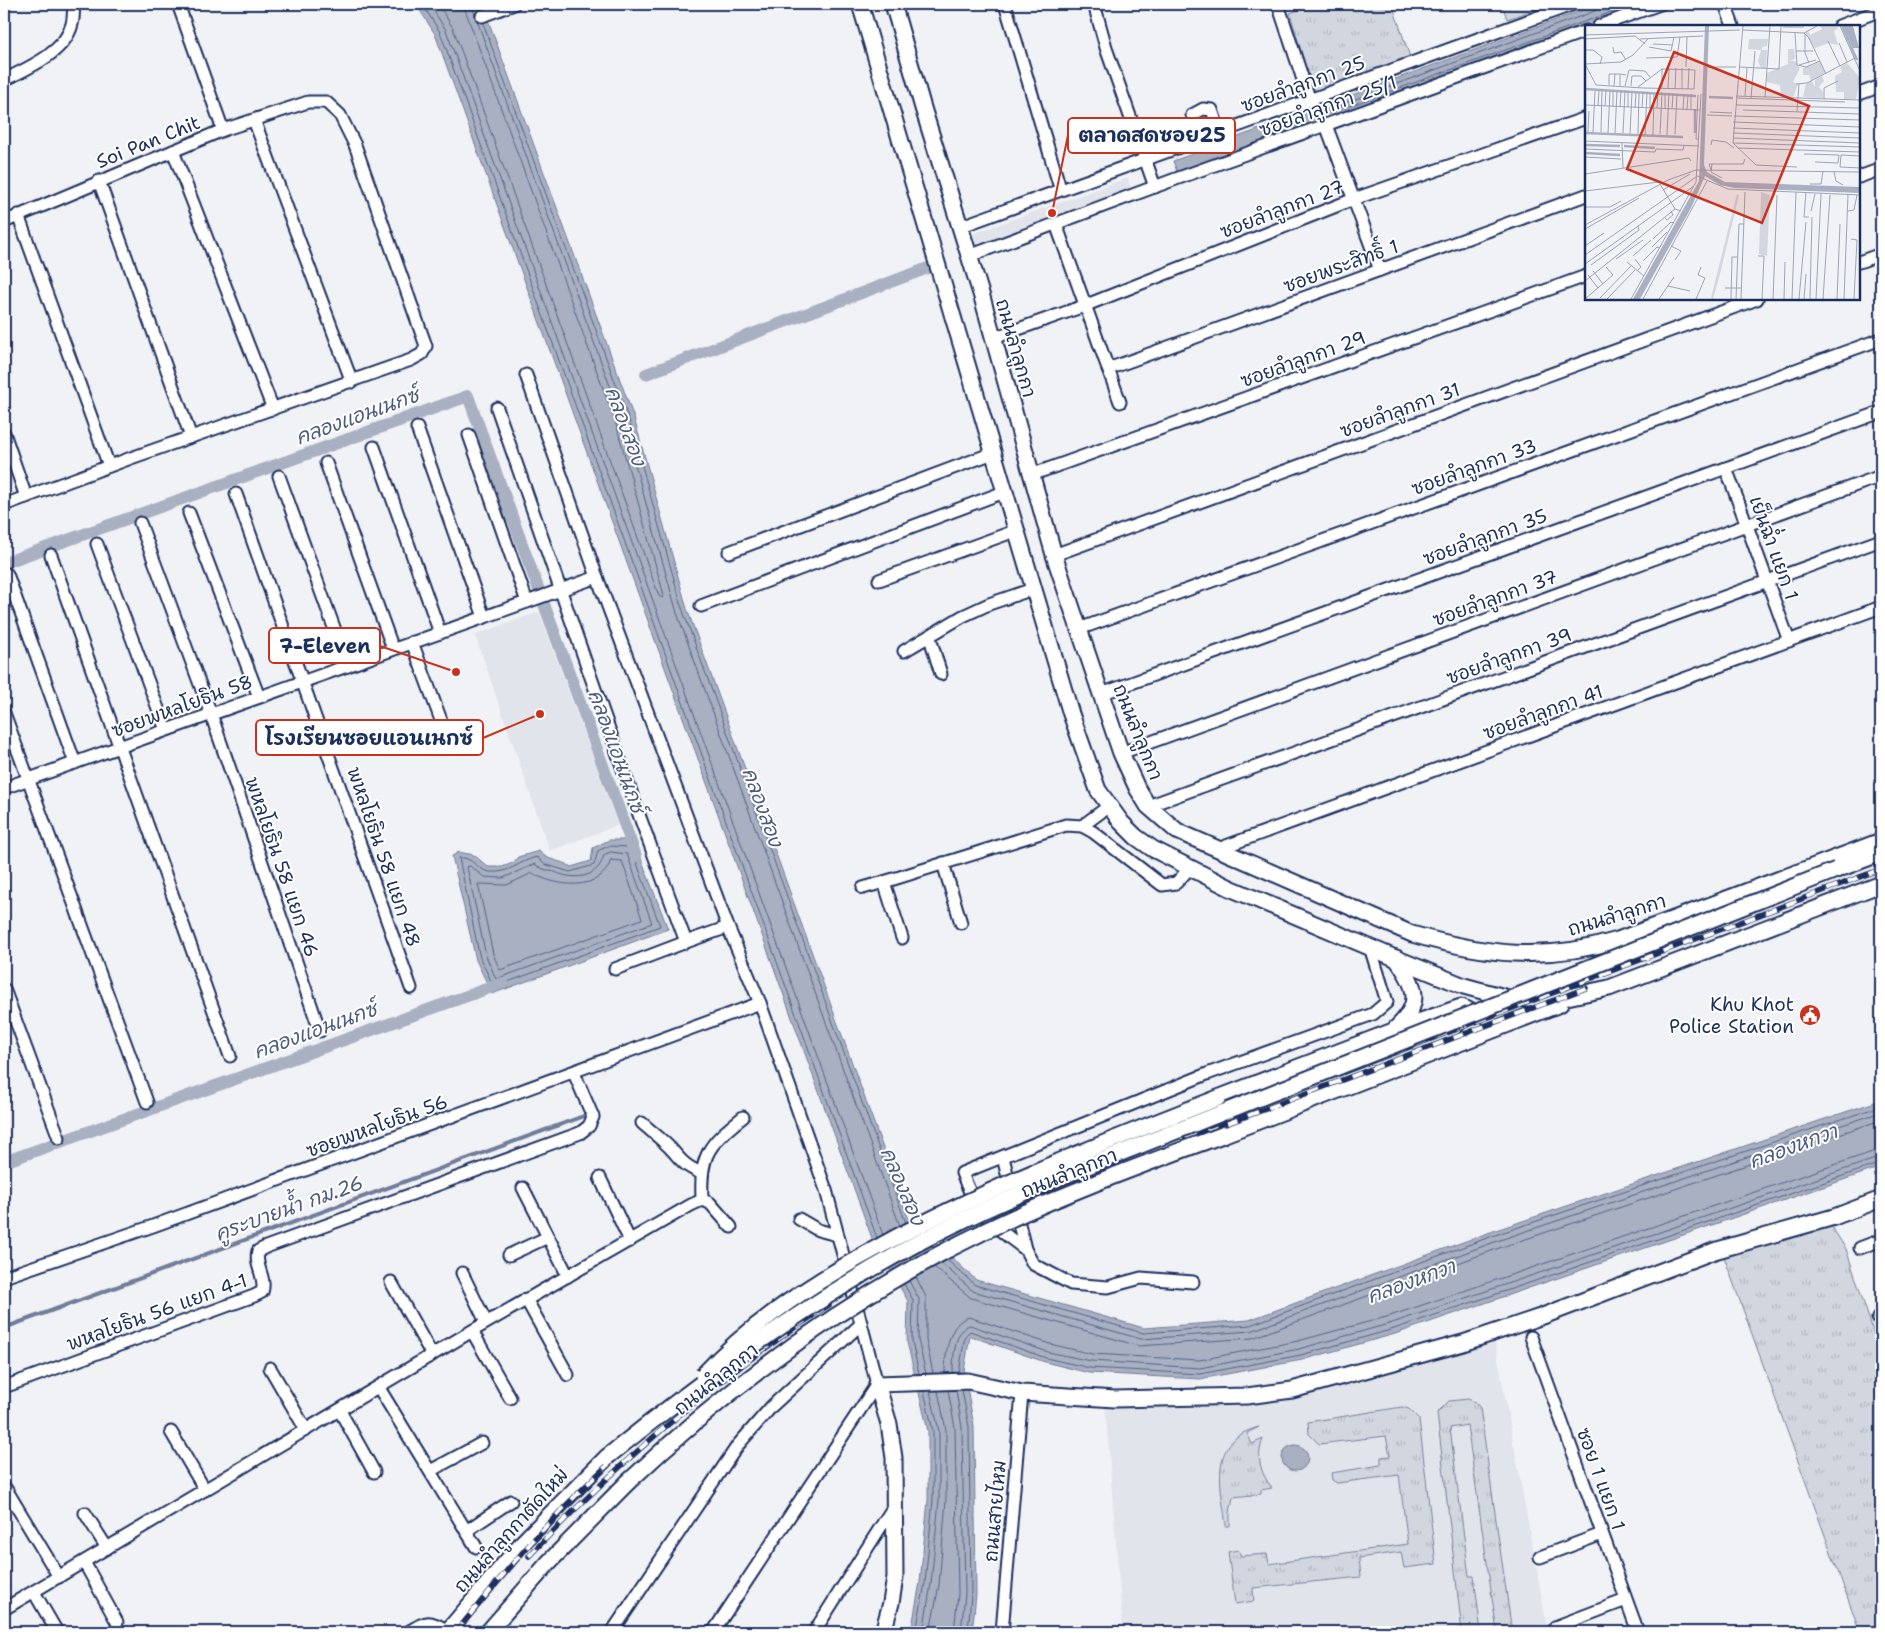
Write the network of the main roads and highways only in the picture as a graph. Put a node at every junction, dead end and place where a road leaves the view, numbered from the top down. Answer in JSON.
{"nodes":[{"id":1,"x":860,"y":4,"type":"edge"},
{"id":2,"x":893,"y":4,"type":"edge"},
{"id":3,"x":1881,"y":840,"type":"edge"},
{"id":4,"x":1881,"y":853,"type":"edge"},
{"id":5,"x":1881,"y":884,"type":"edge"},
{"id":6,"x":1395,"y":958,"type":"junction"},
{"id":7,"x":1580,"y":996,"type":"junction"},
{"id":8,"x":1393,"y":1031,"type":"junction"},
{"id":9,"x":1464,"y":1041,"type":"junction"},
{"id":10,"x":1881,"y":1199,"type":"edge"},
{"id":11,"x":681,"y":1398,"type":"junction"},
{"id":12,"x":607,"y":1457,"type":"joint"},
{"id":13,"x":448,"y":1631,"type":"edge"},
{"id":14,"x":488,"y":1632,"type":"edge"},
{"id":15,"x":883,"y":1632,"type":"edge"}],
"edges":[{"from":1,"to":6,"type":"main road","name":"ถนนลำลูกกา"},
{"from":2,"to":3,"type":"main road","name":"ถนนลำลูกกา"},
{"from":4,"to":11,"type":"main road","name":"ถนนลำลูกกา","bridge":true},
{"from":5,"to":7,"type":"main road","name":"ถนนลำลูกกา"},
{"from":6,"to":7,"type":"main road","name":"ถนนลำลูกกา"},
{"from":6,"to":8,"type":"main road"},
{"from":7,"to":9,"type":"main road","name":"ถนนลำลูกกา"},
{"from":8,"to":9,"type":"main road"},
{"from":8,"to":11,"type":"main road","bridge":true},
{"from":9,"to":14,"type":"main road","name":"ถนนลำลูกกา","bridge":true},
{"from":10,"to":15,"type":"main road"},
{"from":11,"to":12,"type":"main road","name":"ถนนลำลูกกา","bridge":true},
{"from":12,"to":13,"type":"main road","name":"ถนนลำลูกกาตัดใหม่"}]}
